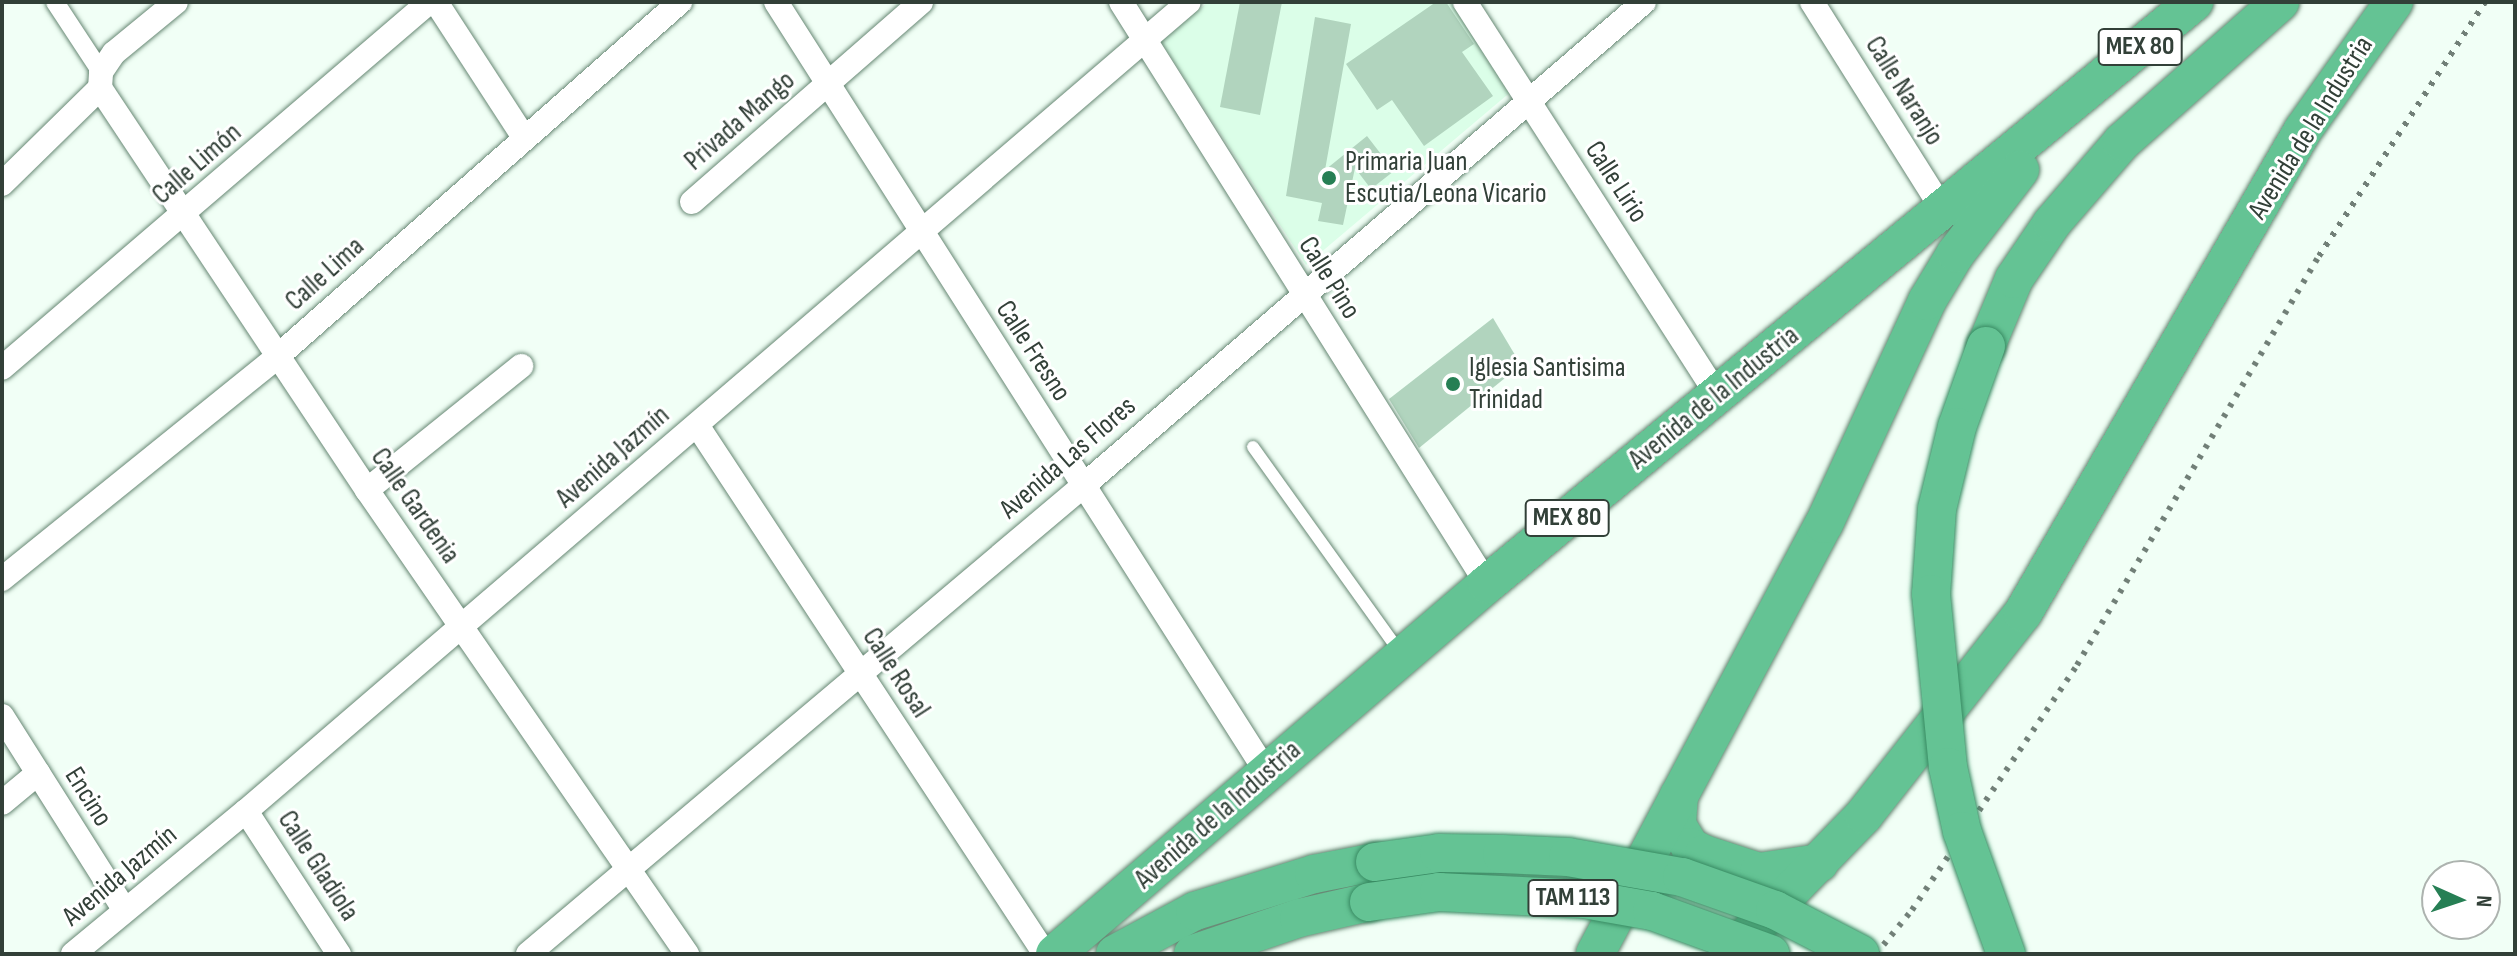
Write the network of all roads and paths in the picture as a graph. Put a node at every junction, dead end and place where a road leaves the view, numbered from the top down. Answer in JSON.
{"nodes":[{"id":1,"x":55,"y":2,"type":"edge"},
{"id":2,"x":176,"y":2,"type":"edge"},
{"id":3,"x":429,"y":2,"type":"edge"},
{"id":4,"x":436,"y":2,"type":"edge"},
{"id":5,"x":680,"y":2,"type":"edge"},
{"id":6,"x":776,"y":2,"type":"edge"},
{"id":7,"x":921,"y":2,"type":"edge"},
{"id":8,"x":1121,"y":2,"type":"edge"},
{"id":9,"x":1189,"y":2,"type":"edge"},
{"id":10,"x":1465,"y":2,"type":"edge"},
{"id":11,"x":1644,"y":2,"type":"edge"},
{"id":12,"x":1812,"y":2,"type":"edge"},
{"id":13,"x":2194,"y":2,"type":"edge"},
{"id":14,"x":2280,"y":2,"type":"edge"},
{"id":15,"x":2394,"y":2,"type":"edge"},
{"id":16,"x":1147,"y":39,"type":"junction"},
{"id":17,"x":101,"y":80,"type":"junction"},
{"id":18,"x":827,"y":85,"type":"junction"},
{"id":19,"x":2086,"y":92,"type":"junction"},
{"id":20,"x":1528,"y":100,"type":"junction"},
{"id":21,"x":523,"y":136,"type":"junction"},
{"id":22,"x":5,"y":172,"type":"edge"},
{"id":23,"x":692,"y":202,"type":"dead end"},
{"id":24,"x":1944,"y":212,"type":"junction"},
{"id":25,"x":183,"y":216,"type":"junction"},
{"id":26,"x":921,"y":232,"type":"junction"},
{"id":27,"x":1302,"y":292,"type":"junction"},
{"id":28,"x":278,"y":356,"type":"junction"},
{"id":29,"x":521,"y":366,"type":"dead end"},
{"id":30,"x":2,"y":368,"type":"edge"},
{"id":31,"x":1717,"y":394,"type":"junction"},
{"id":32,"x":697,"y":425,"type":"junction"},
{"id":33,"x":1253,"y":447,"type":"dead end"},
{"id":34,"x":1083,"y":486,"type":"junction"},
{"id":35,"x":367,"y":490,"type":"junction"},
{"id":36,"x":2,"y":579,"type":"edge"},
{"id":37,"x":1487,"y":584,"type":"junction"},
{"id":38,"x":463,"y":626,"type":"junction"},
{"id":39,"x":1403,"y":656,"type":"junction"},
{"id":40,"x":861,"y":674,"type":"junction"},
{"id":41,"x":2,"y":716,"type":"edge"},
{"id":42,"x":38,"y":773,"type":"junction"},
{"id":43,"x":1267,"y":773,"type":"junction"},
{"id":44,"x":1679,"y":795,"type":"junction"},
{"id":45,"x":2,"y":803,"type":"edge"},
{"id":46,"x":246,"y":811,"type":"junction"},
{"id":47,"x":1819,"y":863,"type":"junction"},
{"id":48,"x":629,"y":869,"type":"junction"},
{"id":49,"x":124,"y":909,"type":"junction"},
{"id":50,"x":73,"y":954,"type":"edge"},
{"id":51,"x":339,"y":954,"type":"edge"},
{"id":52,"x":528,"y":954,"type":"edge"},
{"id":53,"x":687,"y":954,"type":"edge"},
{"id":54,"x":1045,"y":954,"type":"edge"},
{"id":55,"x":1055,"y":954,"type":"edge"},
{"id":56,"x":1115,"y":954,"type":"edge"},
{"id":57,"x":1193,"y":954,"type":"edge"},
{"id":58,"x":1595,"y":954,"type":"edge"},
{"id":59,"x":1729,"y":954,"type":"edge"},
{"id":60,"x":1770,"y":954,"type":"edge"},
{"id":61,"x":1860,"y":954,"type":"edge"},
{"id":62,"x":2006,"y":954,"type":"edge"}],
"edges":[{"from":1,"to":17,"type":"street","name":"Calle Gardenia"},
{"from":2,"to":17,"type":"street"},
{"from":3,"to":25,"type":"street","name":"Calle Limón"},
{"from":4,"to":21,"type":"street"},
{"from":5,"to":21,"type":"street","name":"Calle Lima"},
{"from":6,"to":18,"type":"street","name":"Calle Fresno"},
{"from":7,"to":18,"type":"street","name":"Privada Mango"},
{"from":8,"to":16,"type":"street","name":"Calle Pino"},
{"from":9,"to":16,"type":"street","name":"Avenida Jazmín"},
{"from":10,"to":20,"type":"street","name":"Calle Lirio"},
{"from":11,"to":20,"type":"street","name":"Avenida Las Flores"},
{"from":12,"to":24,"type":"street","name":"Calle Naranjo"},
{"from":13,"to":19,"type":"highway","name":"Avenida de la Industria","number":"MEX 80"},
{"from":14,"to":62,"type":"highway","bridge":true},
{"from":15,"to":47,"type":"highway","name":"Avenida de la Industria"},
{"from":16,"to":26,"type":"street","name":"Avenida Jazmín"},
{"from":16,"to":27,"type":"street","name":"Calle Pino"},
{"from":17,"to":22,"type":"street"},
{"from":17,"to":25,"type":"street","name":"Calle Gardenia"},
{"from":18,"to":23,"type":"street","name":"Privada Mango"},
{"from":18,"to":26,"type":"street","name":"Calle Fresno"},
{"from":19,"to":24,"type":"highway","name":"Avenida de la Industria","number":"MEX 80"},
{"from":19,"to":44,"type":"highway"},
{"from":20,"to":27,"type":"street","name":"Avenida Las Flores"},
{"from":20,"to":31,"type":"street","name":"Calle Lirio"},
{"from":21,"to":28,"type":"street","name":"Calle Lima"},
{"from":24,"to":31,"type":"highway","name":"Avenida de la Industria","number":"MEX 80"},
{"from":25,"to":28,"type":"street","name":"Calle Gardenia"},
{"from":25,"to":30,"type":"street","name":"Calle Limón"},
{"from":26,"to":32,"type":"street","name":"Avenida Jazmín"},
{"from":26,"to":34,"type":"street","name":"Calle Fresno"},
{"from":27,"to":34,"type":"street","name":"Avenida Las Flores"},
{"from":27,"to":37,"type":"street","name":"Calle Pino"},
{"from":28,"to":35,"type":"street","name":"Calle Gardenia"},
{"from":28,"to":36,"type":"street","name":"Calle Lima"},
{"from":29,"to":35,"type":"street"},
{"from":31,"to":37,"type":"highway","name":"Avenida de la Industria","number":"MEX 80"},
{"from":32,"to":38,"type":"street","name":"Avenida Jazmín"},
{"from":32,"to":40,"type":"street","name":"Calle Rosal"},
{"from":33,"to":39,"type":"lane"},
{"from":34,"to":40,"type":"street","name":"Avenida Las Flores"},
{"from":34,"to":43,"type":"street","name":"Calle Fresno"},
{"from":35,"to":38,"type":"street","name":"Calle Gardenia"},
{"from":37,"to":39,"type":"highway","name":"Avenida de la Industria","number":"MEX 80"},
{"from":38,"to":46,"type":"street","name":"Avenida Jazmín"},
{"from":38,"to":48,"type":"street","name":"Calle Gardenia"},
{"from":39,"to":43,"type":"highway","name":"Avenida de la Industria","number":"MEX 80"},
{"from":40,"to":48,"type":"street","name":"Avenida Las Flores"},
{"from":40,"to":54,"type":"street","name":"Calle Rosal"},
{"from":41,"to":42,"type":"street","name":"Encino"},
{"from":42,"to":45,"type":"street"},
{"from":42,"to":49,"type":"street","name":"Encino"},
{"from":43,"to":55,"type":"highway","name":"Avenida de la Industria","number":"MEX 80"},
{"from":44,"to":47,"type":"highway"},
{"from":44,"to":58,"type":"highway"},
{"from":46,"to":49,"type":"street","name":"Avenida Jazmín"},
{"from":46,"to":51,"type":"street","name":"Calle Gladiola"},
{"from":47,"to":59,"type":"highway","name":"Avenida de la Industria"},
{"from":48,"to":52,"type":"street","name":"Avenida Las Flores"},
{"from":48,"to":53,"type":"street","name":"Calle Gardenia"},
{"from":49,"to":50,"type":"street","name":"Avenida Jazmín"},
{"from":56,"to":61,"type":"highway","bridge":true},
{"from":57,"to":60,"type":"highway","number":"TAM 113","bridge":true}]}
